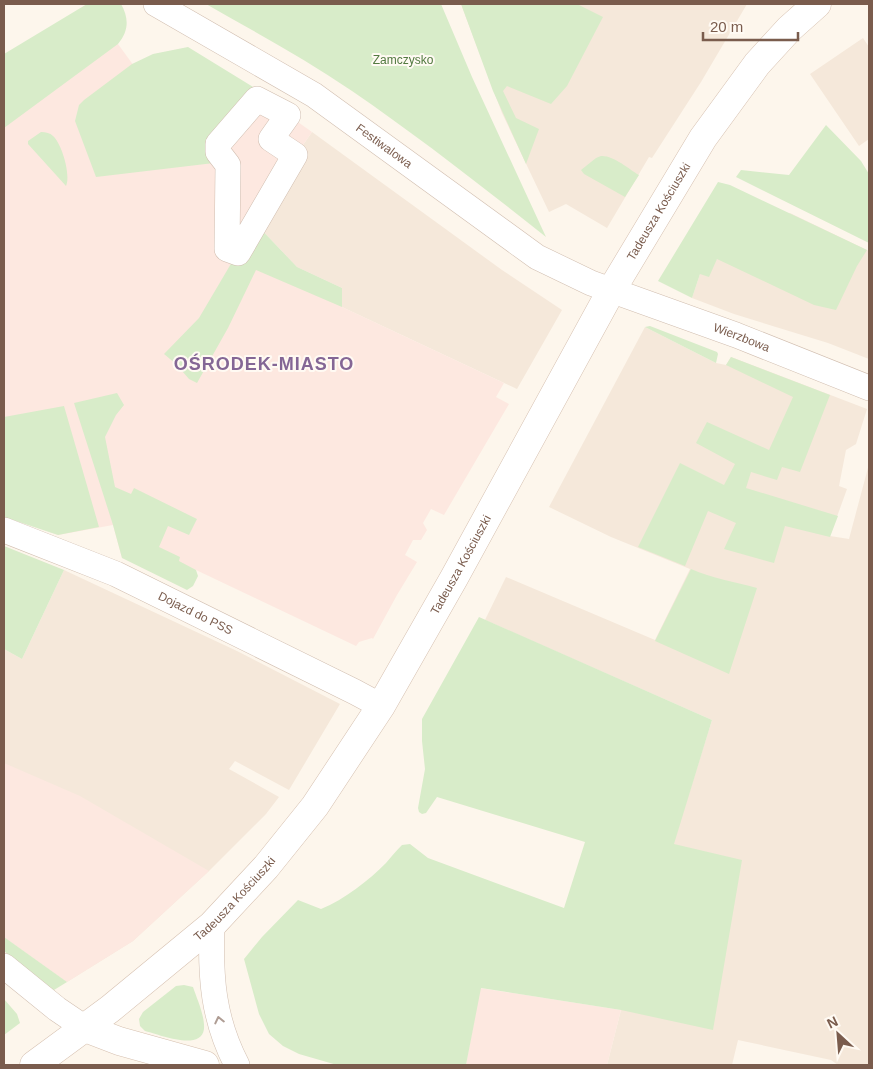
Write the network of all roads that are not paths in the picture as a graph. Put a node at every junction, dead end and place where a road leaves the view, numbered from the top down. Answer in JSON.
{"nodes":[{"id":1,"x":156,"y":4,"type":"edge"},
{"id":2,"x":817,"y":4,"type":"edge"},
{"id":3,"x":228,"y":249,"type":"joint"},
{"id":4,"x":611,"y":291,"type":"junction"},
{"id":5,"x":869,"y":388,"type":"edge"},
{"id":6,"x":4,"y":530,"type":"edge"},
{"id":7,"x":382,"y":706,"type":"junction"},
{"id":8,"x":212,"y":925,"type":"junction"},
{"id":9,"x":4,"y":966,"type":"edge"},
{"id":10,"x":85,"y":1028,"type":"junction"},
{"id":11,"x":34,"y":1065,"type":"edge"},
{"id":12,"x":205,"y":1065,"type":"edge"},
{"id":13,"x":237,"y":1065,"type":"edge"}],
"edges":[{"from":1,"to":4,"type":"street","name":"Festiwalowa"},
{"from":2,"to":4,"type":"street","name":"Tadeusza Kościuszki"},
{"from":3,"to":3,"type":"street"},
{"from":4,"to":5,"type":"street","name":"Wierzbowa"},
{"from":4,"to":7,"type":"street","name":"Tadeusza Kościuszki"},
{"from":6,"to":7,"type":"street","name":"Dojazd do PSS"},
{"from":7,"to":8,"type":"street","name":"Tadeusza Kościuszki"},
{"from":8,"to":10,"type":"street","name":"Tadeusza Kościuszki"},
{"from":13,"to":8,"type":"street","one_way":true},
{"from":9,"to":10,"type":"street"},
{"from":10,"to":11,"type":"street","name":"Tadeusza Kościuszki"},
{"from":10,"to":12,"type":"street"}]}
